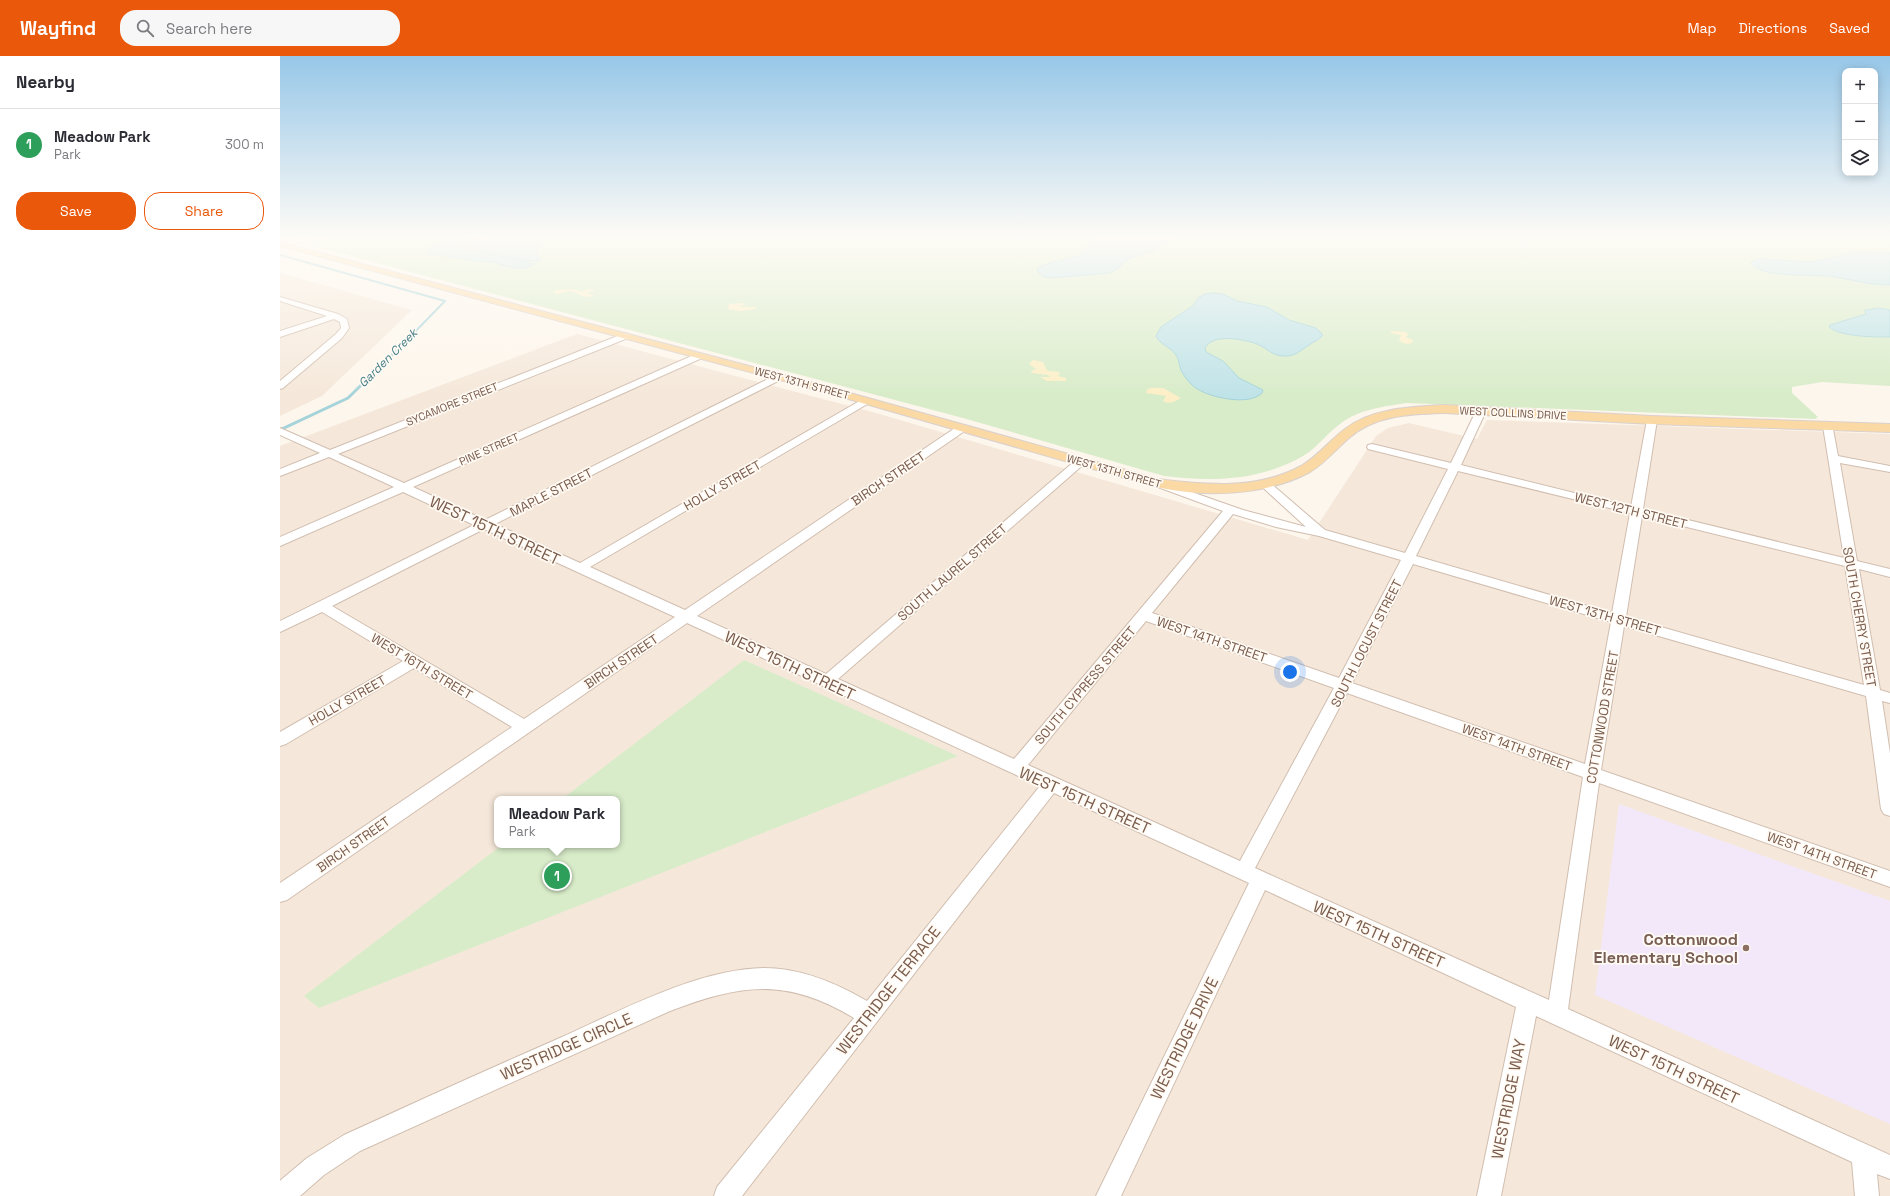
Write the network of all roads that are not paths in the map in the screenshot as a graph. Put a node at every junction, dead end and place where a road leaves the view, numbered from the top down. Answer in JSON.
{"nodes":[{"id":1,"x":452,"y":290,"type":"edge"},
{"id":2,"x":280,"y":299,"type":"edge"},
{"id":3,"x":335,"y":316,"type":"junction"},
{"id":4,"x":280,"y":334,"type":"edge"},
{"id":5,"x":624,"y":336,"type":"junction"},
{"id":6,"x":699,"y":356,"type":"junction"},
{"id":7,"x":779,"y":377,"type":"junction"},
{"id":8,"x":280,"y":386,"type":"edge"},
{"id":9,"x":866,"y":401,"type":"junction"},
{"id":10,"x":1481,"y":411,"type":"junction"},
{"id":11,"x":1652,"y":420,"type":"junction"},
{"id":12,"x":1828,"y":426,"type":"junction"},
{"id":13,"x":962,"y":428,"type":"junction"},
{"id":14,"x":1890,"y":428,"type":"edge"},
{"id":15,"x":282,"y":432,"type":"edge"},
{"id":16,"x":1372,"y":447,"type":"dead end"},
{"id":17,"x":329,"y":454,"type":"junction"},
{"id":18,"x":1833,"y":458,"type":"junction"},
{"id":19,"x":1080,"y":462,"type":"junction"},
{"id":20,"x":1454,"y":467,"type":"junction"},
{"id":21,"x":1890,"y":469,"type":"edge"},
{"id":22,"x":280,"y":473,"type":"edge"},
{"id":23,"x":1157,"y":483,"type":"junction"},
{"id":24,"x":1265,"y":484,"type":"junction"},
{"id":25,"x":402,"y":487,"type":"junction"},
{"id":26,"x":1231,"y":509,"type":"junction"},
{"id":27,"x":1637,"y":511,"type":"junction"},
{"id":28,"x":484,"y":526,"type":"junction"},
{"id":29,"x":1321,"y":533,"type":"junction"},
{"id":30,"x":280,"y":542,"type":"edge"},
{"id":31,"x":1409,"y":559,"type":"junction"},
{"id":32,"x":1850,"y":563,"type":"junction"},
{"id":33,"x":578,"y":569,"type":"junction"},
{"id":34,"x":1890,"y":573,"type":"edge"},
{"id":35,"x":322,"y":606,"type":"junction"},
{"id":36,"x":1144,"y":616,"type":"junction"},
{"id":37,"x":686,"y":617,"type":"junction"},
{"id":38,"x":1618,"y":619,"type":"junction"},
{"id":39,"x":280,"y":627,"type":"edge"},
{"id":40,"x":414,"y":661,"type":"junction"},
{"id":41,"x":826,"y":682,"type":"junction"},
{"id":42,"x":1344,"y":686,"type":"junction"},
{"id":43,"x":1873,"y":693,"type":"junction"},
{"id":44,"x":1890,"y":698,"type":"edge"},
{"id":45,"x":523,"y":726,"type":"junction"},
{"id":46,"x":280,"y":740,"type":"edge"},
{"id":47,"x":1016,"y":768,"type":"junction"},
{"id":48,"x":1592,"y":774,"type":"junction"},
{"id":49,"x":1051,"y":784,"type":"junction"},
{"id":50,"x":1890,"y":809,"type":"edge"},
{"id":51,"x":1252,"y":876,"type":"junction"},
{"id":52,"x":1890,"y":879,"type":"edge"},
{"id":53,"x":280,"y":894,"type":"edge"},
{"id":54,"x":1528,"y":1002,"type":"junction"},
{"id":55,"x":868,"y":1014,"type":"junction"},
{"id":56,"x":1557,"y":1015,"type":"junction"},
{"id":57,"x":1863,"y":1155,"type":"junction"},
{"id":58,"x":1890,"y":1167,"type":"edge"},
{"id":59,"x":283,"y":1196,"type":"edge"},
{"id":60,"x":726,"y":1196,"type":"edge"},
{"id":61,"x":1108,"y":1196,"type":"edge"},
{"id":62,"x":1489,"y":1196,"type":"edge"},
{"id":63,"x":1867,"y":1196,"type":"edge"}],
"edges":[{"from":1,"to":5,"type":"main road","name":"WEST 13TH STREET"},
{"from":2,"to":3,"type":"street"},
{"from":3,"to":4,"type":"street"},
{"from":3,"to":8,"type":"street"},
{"from":5,"to":6,"type":"main road","name":"WEST 13TH STREET"},
{"from":5,"to":17,"type":"street","name":"SYCAMORE STREET"},
{"from":6,"to":7,"type":"main road","name":"WEST 13TH STREET"},
{"from":6,"to":25,"type":"street","name":"PINE STREET"},
{"from":7,"to":9,"type":"main road","name":"WEST 13TH STREET"},
{"from":7,"to":28,"type":"street","name":"MAPLE STREET"},
{"from":9,"to":13,"type":"main road","name":"WEST 13TH STREET"},
{"from":9,"to":33,"type":"street","name":"HOLLY STREET"},
{"from":10,"to":11,"type":"main road","name":"WEST COLLINS DRIVE"},
{"from":10,"to":20,"type":"street","name":"SOUTH LOCUST STREET"},
{"from":10,"to":24,"type":"main road","name":"WEST COLLINS DRIVE"},
{"from":11,"to":12,"type":"main road","name":"WEST COLLINS DRIVE"},
{"from":11,"to":27,"type":"street","name":"COTTONWOOD STREET"},
{"from":12,"to":14,"type":"main road","name":"WEST COLLINS DRIVE"},
{"from":12,"to":18,"type":"street","name":"SOUTH CHERRY STREET"},
{"from":13,"to":19,"type":"main road","name":"WEST 13TH STREET"},
{"from":13,"to":37,"type":"street","name":"BIRCH STREET"},
{"from":15,"to":17,"type":"street","name":"WEST 15TH STREET"},
{"from":16,"to":20,"type":"street","name":"WEST 12TH STREET"},
{"from":17,"to":22,"type":"street","name":"SYCAMORE STREET"},
{"from":17,"to":25,"type":"street","name":"WEST 15TH STREET"},
{"from":18,"to":21,"type":"street"},
{"from":18,"to":32,"type":"street","name":"SOUTH CHERRY STREET"},
{"from":19,"to":23,"type":"main road","name":"WEST 13TH STREET"},
{"from":19,"to":41,"type":"street","name":"SOUTH LAUREL STREET"},
{"from":20,"to":27,"type":"street","name":"WEST 12TH STREET"},
{"from":20,"to":31,"type":"street","name":"SOUTH LOCUST STREET"},
{"from":23,"to":24,"type":"main road","name":"WEST COLLINS DRIVE"},
{"from":23,"to":26,"type":"street","name":"WEST 13TH STREET"},
{"from":24,"to":29,"type":"street","name":"WEST 13TH STREET"},
{"from":25,"to":28,"type":"street","name":"WEST 15TH STREET"},
{"from":25,"to":30,"type":"street","name":"PINE STREET"},
{"from":26,"to":29,"type":"street","name":"WEST 13TH STREET"},
{"from":26,"to":36,"type":"street","name":"SOUTH CYPRESS STREET"},
{"from":27,"to":32,"type":"street","name":"WEST 12TH STREET"},
{"from":27,"to":38,"type":"street","name":"COTTONWOOD STREET"},
{"from":28,"to":33,"type":"street","name":"WEST 15TH STREET"},
{"from":28,"to":35,"type":"street","name":"MAPLE STREET"},
{"from":29,"to":31,"type":"street","name":"WEST 13TH STREET"},
{"from":31,"to":38,"type":"street","name":"WEST 13TH STREET"},
{"from":31,"to":42,"type":"street","name":"SOUTH LOCUST STREET"},
{"from":32,"to":34,"type":"street","name":"WEST 12TH STREET"},
{"from":32,"to":43,"type":"street","name":"SOUTH CHERRY STREET"},
{"from":33,"to":37,"type":"street","name":"WEST 15TH STREET"},
{"from":35,"to":39,"type":"street","name":"MAPLE STREET"},
{"from":35,"to":40,"type":"street","name":"WEST 16TH STREET"},
{"from":36,"to":42,"type":"street","name":"WEST 14TH STREET"},
{"from":36,"to":47,"type":"street","name":"SOUTH CYPRESS STREET"},
{"from":37,"to":41,"type":"street","name":"WEST 15TH STREET"},
{"from":37,"to":45,"type":"street","name":"BIRCH STREET"},
{"from":38,"to":43,"type":"street","name":"WEST 13TH STREET"},
{"from":38,"to":48,"type":"street","name":"COTTONWOOD STREET"},
{"from":40,"to":45,"type":"street","name":"WEST 16TH STREET"},
{"from":40,"to":46,"type":"street","name":"HOLLY STREET"},
{"from":41,"to":47,"type":"street","name":"WEST 15TH STREET"},
{"from":42,"to":48,"type":"street","name":"WEST 14TH STREET"},
{"from":42,"to":51,"type":"street","name":"SOUTH LOCUST STREET"},
{"from":43,"to":44,"type":"street","name":"WEST 13TH STREET"},
{"from":43,"to":50,"type":"street","name":"SOUTH CHERRY STREET"},
{"from":45,"to":53,"type":"street","name":"BIRCH STREET"},
{"from":47,"to":49,"type":"street","name":"WEST 15TH STREET"},
{"from":48,"to":52,"type":"street","name":"WEST 14TH STREET"},
{"from":48,"to":56,"type":"street","name":"COTTONWOOD STREET"},
{"from":49,"to":51,"type":"street","name":"WEST 15TH STREET"},
{"from":49,"to":55,"type":"street","name":"WESTRIDGE TERRACE"},
{"from":51,"to":54,"type":"street","name":"WEST 15TH STREET"},
{"from":51,"to":61,"type":"street","name":"WESTRIDGE DRIVE"},
{"from":54,"to":56,"type":"street","name":"WEST 15TH STREET"},
{"from":54,"to":62,"type":"street","name":"WESTRIDGE WAY"},
{"from":55,"to":59,"type":"street","name":"WESTRIDGE CIRCLE"},
{"from":55,"to":60,"type":"street","name":"WESTRIDGE TERRACE"},
{"from":56,"to":57,"type":"street","name":"WEST 15TH STREET"},
{"from":57,"to":58,"type":"street","name":"WEST 15TH STREET"},
{"from":57,"to":63,"type":"street"}]}
